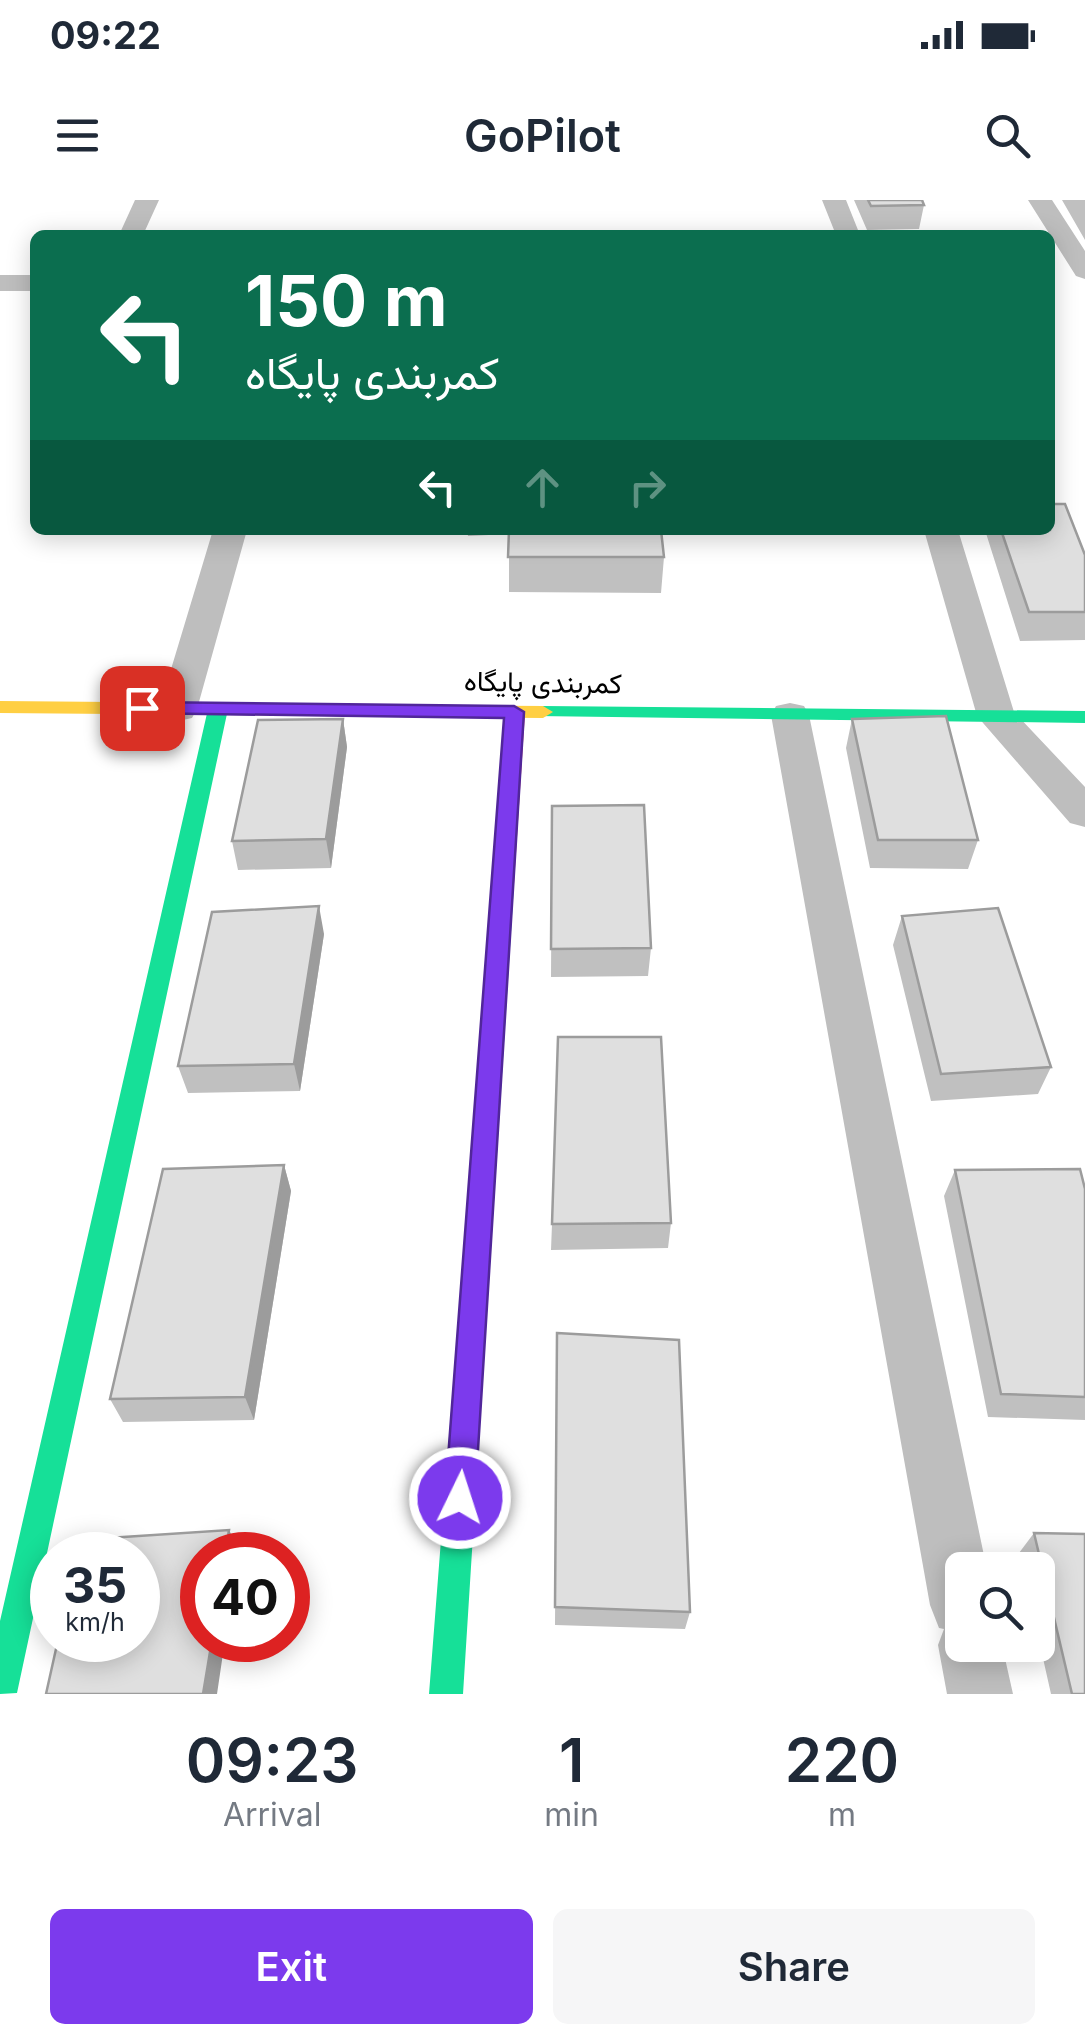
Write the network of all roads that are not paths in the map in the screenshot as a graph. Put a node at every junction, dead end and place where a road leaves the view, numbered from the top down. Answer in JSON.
{"nodes":[{"id":1,"x":147,"y":200,"type":"edge"},
{"id":2,"x":834,"y":200,"type":"edge"},
{"id":3,"x":1040,"y":200,"type":"edge"},
{"id":4,"x":133,"y":230,"type":"edge"},
{"id":5,"x":846,"y":230,"type":"edge"},
{"id":6,"x":1083,"y":264,"type":"edge"},
{"id":7,"x":0,"y":283,"type":"edge"},
{"id":8,"x":30,"y":283,"type":"edge"},
{"id":9,"x":229,"y":535,"type":"edge"},
{"id":10,"x":942,"y":535,"type":"edge"},
{"id":11,"x":0,"y":707,"type":"edge"},
{"id":12,"x":178,"y":709,"type":"junction"},
{"id":13,"x":218,"y":709,"type":"junction"},
{"id":14,"x":514,"y":712,"type":"junction"},
{"id":15,"x":790,"y":714,"type":"junction"},
{"id":16,"x":986,"y":716,"type":"junction"},
{"id":17,"x":1085,"y":717,"type":"edge"},
{"id":18,"x":1085,"y":813,"type":"edge"},
{"id":19,"x":1085,"y":837,"type":"edge"},
{"id":20,"x":952,"y":1552,"type":"edge"},
{"id":21,"x":973,"y":1662,"type":"edge"},
{"id":22,"x":0,"y":1693,"type":"edge"},
{"id":23,"x":446,"y":1694,"type":"edge"},
{"id":24,"x":980,"y":1694,"type":"edge"}],
"edges":[{"from":1,"to":4,"type":"street"},
{"from":2,"to":5,"type":"street"},
{"from":3,"to":6,"type":"street"},
{"from":7,"to":8,"type":"street"},
{"from":9,"to":12,"type":"street"},
{"from":10,"to":16,"type":"street"},
{"from":11,"to":12,"type":"street","name":"کمربندی پایگاه"},
{"from":12,"to":13,"type":"street","name":"کمربندی پایگاه"},
{"from":13,"to":14,"type":"street","name":"کمربندی پایگاه"},
{"from":13,"to":22,"type":"street"},
{"from":14,"to":15,"type":"street","name":"کمربندی پایگاه"},
{"from":14,"to":23,"type":"street"},
{"from":15,"to":16,"type":"street","name":"کمربندی پایگاه"},
{"from":15,"to":20,"type":"street"},
{"from":16,"to":17,"type":"street","name":"کمربندی پایگاه"},
{"from":16,"to":18,"type":"street"},
{"from":16,"to":19,"type":"street"},
{"from":21,"to":24,"type":"street"}]}
